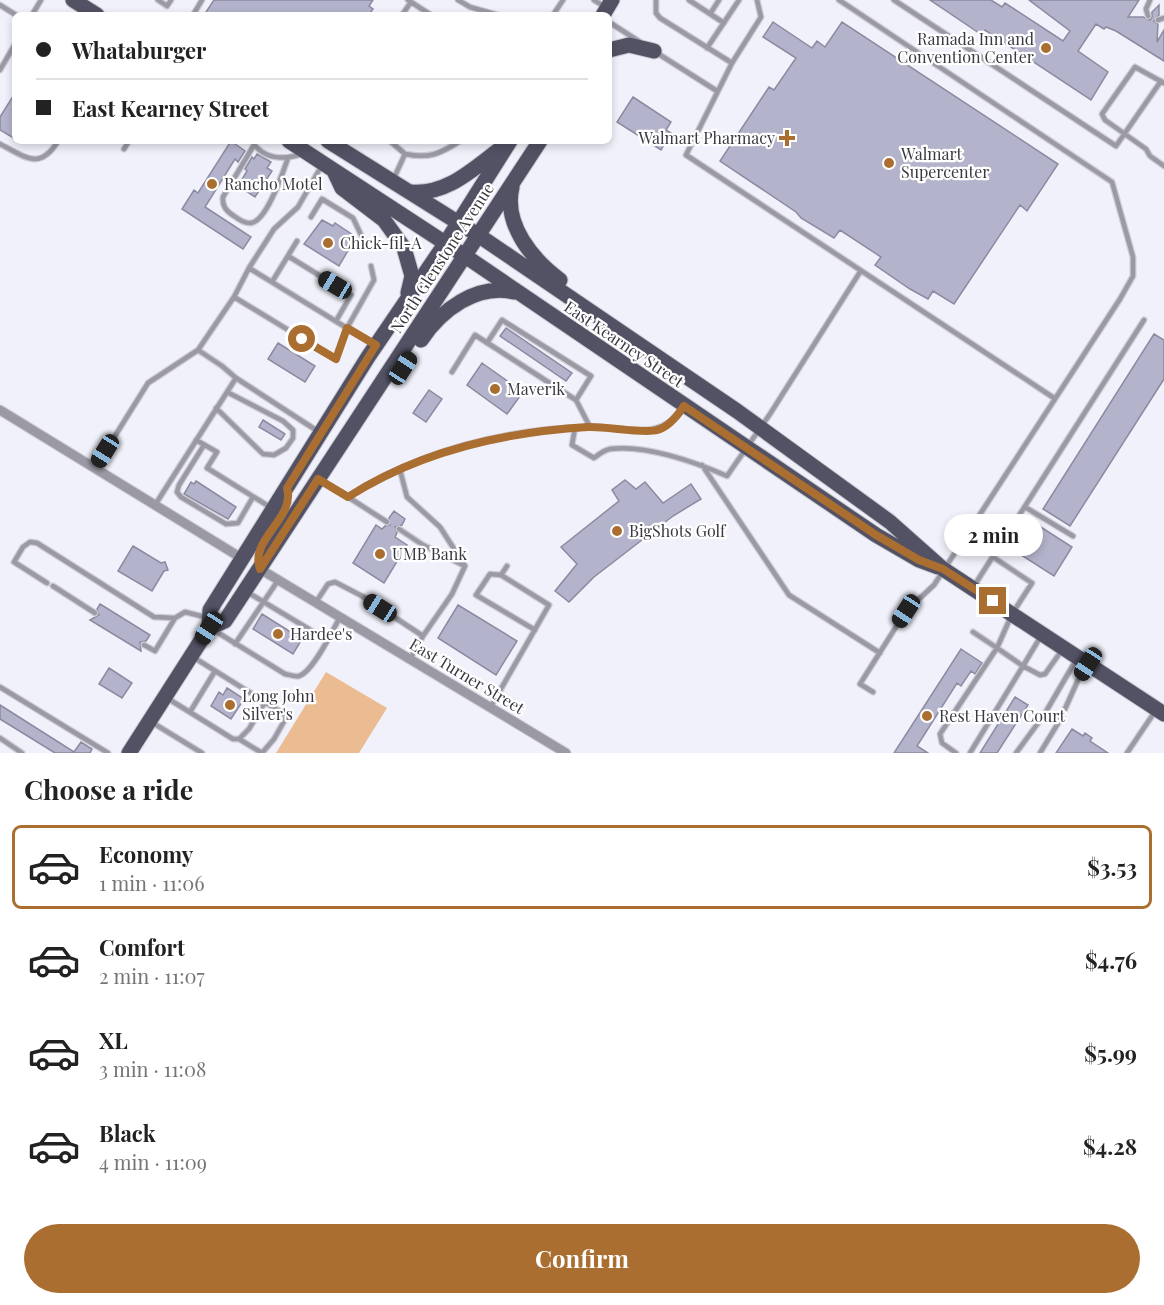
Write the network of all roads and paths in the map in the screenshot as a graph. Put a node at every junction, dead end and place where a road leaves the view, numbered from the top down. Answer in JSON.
{"nodes":[{"id":1,"x":73,"y":0,"type":"edge"},
{"id":2,"x":158,"y":0,"type":"edge"},
{"id":3,"x":171,"y":0,"type":"edge"},
{"id":4,"x":458,"y":0,"type":"edge"},
{"id":5,"x":656,"y":0,"type":"edge"},
{"id":6,"x":689,"y":0,"type":"edge"},
{"id":7,"x":719,"y":0,"type":"edge"},
{"id":8,"x":739,"y":0,"type":"edge"},
{"id":9,"x":757,"y":0,"type":"edge"},
{"id":10,"x":839,"y":0,"type":"edge"},
{"id":11,"x":894,"y":0,"type":"edge"},
{"id":12,"x":1150,"y":0,"type":"edge"},
{"id":13,"x":410,"y":1,"type":"edge"},
{"id":14,"x":92,"y":12,"type":"edge"},
{"id":15,"x":426,"y":12,"type":"edge"},
{"id":16,"x":484,"y":12,"type":"edge"},
{"id":17,"x":710,"y":14,"type":"junction"},
{"id":18,"x":612,"y":15,"type":"edge"},
{"id":19,"x":1148,"y":15,"type":"dead end"},
{"id":20,"x":1164,"y":18,"type":"edge"},
{"id":21,"x":1158,"y":20,"type":"dead end"},
{"id":22,"x":724,"y":23,"type":"junction"},
{"id":23,"x":707,"y":48,"type":"junction"},
{"id":24,"x":12,"y":49,"type":"edge"},
{"id":25,"x":612,"y":50,"type":"edge"},
{"id":26,"x":654,"y":51,"type":"junction"},
{"id":27,"x":732,"y":63,"type":"junction"},
{"id":28,"x":0,"y":70,"type":"edge"},
{"id":29,"x":1163,"y":82,"type":"edge"},
{"id":30,"x":717,"y":91,"type":"junction"},
{"id":31,"x":1124,"y":134,"type":"junction"},
{"id":32,"x":0,"y":144,"type":"edge"},
{"id":33,"x":56,"y":144,"type":"edge"},
{"id":34,"x":127,"y":144,"type":"edge"},
{"id":35,"x":252,"y":144,"type":"edge"},
{"id":36,"x":254,"y":144,"type":"edge"},
{"id":37,"x":294,"y":144,"type":"edge"},
{"id":38,"x":332,"y":144,"type":"edge"},
{"id":39,"x":393,"y":144,"type":"edge"},
{"id":40,"x":455,"y":144,"type":"edge"},
{"id":41,"x":505,"y":144,"type":"edge"},
{"id":42,"x":507,"y":144,"type":"edge"},
{"id":43,"x":538,"y":144,"type":"edge"},
{"id":44,"x":124,"y":149,"type":"dead end"},
{"id":45,"x":307,"y":152,"type":"junction"},
{"id":46,"x":405,"y":154,"type":"junction"},
{"id":47,"x":288,"y":158,"type":"junction"},
{"id":48,"x":1164,"y":165,"type":"edge"},
{"id":49,"x":328,"y":166,"type":"junction"},
{"id":50,"x":393,"y":180,"type":"junction"},
{"id":51,"x":513,"y":182,"type":"junction"},
{"id":52,"x":411,"y":192,"type":"junction"},
{"id":53,"x":311,"y":217,"type":"dead end"},
{"id":54,"x":459,"y":222,"type":"junction"},
{"id":55,"x":478,"y":235,"type":"junction"},
{"id":56,"x":363,"y":239,"type":"dead end"},
{"id":57,"x":297,"y":241,"type":"dead end"},
{"id":58,"x":445,"y":243,"type":"junction"},
{"id":59,"x":288,"y":256,"type":"junction"},
{"id":60,"x":465,"y":256,"type":"junction"},
{"id":61,"x":371,"y":266,"type":"dead end"},
{"id":62,"x":249,"y":267,"type":"junction"},
{"id":63,"x":860,"y":272,"type":"junction"},
{"id":64,"x":272,"y":282,"type":"junction"},
{"id":65,"x":517,"y":292,"type":"junction"},
{"id":66,"x":234,"y":297,"type":"junction"},
{"id":67,"x":402,"y":307,"type":"junction"},
{"id":68,"x":1144,"y":320,"type":"dead end"},
{"id":69,"x":336,"y":321,"type":"junction"},
{"id":70,"x":347,"y":328,"type":"junction"},
{"id":71,"x":487,"y":343,"type":"junction"},
{"id":72,"x":376,"y":345,"type":"junction"},
{"id":73,"x":198,"y":350,"type":"junction"},
{"id":74,"x":452,"y":372,"type":"dead end"},
{"id":75,"x":236,"y":378,"type":"junction"},
{"id":76,"x":227,"y":392,"type":"junction"},
{"id":77,"x":1054,"y":398,"type":"junction"},
{"id":78,"x":576,"y":400,"type":"junction"},
{"id":79,"x":684,"y":406,"type":"junction"},
{"id":80,"x":216,"y":408,"type":"junction"},
{"id":81,"x":0,"y":410,"type":"edge"},
{"id":82,"x":737,"y":411,"type":"junction"},
{"id":83,"x":590,"y":427,"type":"junction"},
{"id":84,"x":761,"y":427,"type":"junction"},
{"id":85,"x":575,"y":428,"type":"junction"},
{"id":86,"x":320,"y":432,"type":"junction"},
{"id":87,"x":196,"y":440,"type":"junction"},
{"id":88,"x":204,"y":445,"type":"junction"},
{"id":89,"x":747,"y":448,"type":"junction"},
{"id":90,"x":331,"y":460,"type":"junction"},
{"id":91,"x":702,"y":465,"type":"junction"},
{"id":92,"x":94,"y":468,"type":"junction"},
{"id":93,"x":400,"y":470,"type":"junction"},
{"id":94,"x":318,"y":479,"type":"junction"},
{"id":95,"x":287,"y":488,"type":"junction"},
{"id":96,"x":253,"y":497,"type":"junction"},
{"id":97,"x":348,"y":497,"type":"junction"},
{"id":98,"x":155,"y":505,"type":"junction"},
{"id":99,"x":1025,"y":507,"type":"junction"},
{"id":100,"x":274,"y":509,"type":"junction"},
{"id":101,"x":387,"y":522,"type":"dead end"},
{"id":102,"x":399,"y":530,"type":"dead end"},
{"id":103,"x":1073,"y":536,"type":"dead end"},
{"id":104,"x":993,"y":557,"type":"junction"},
{"id":105,"x":243,"y":559,"type":"junction"},
{"id":106,"x":465,"y":566,"type":"junction"},
{"id":107,"x":507,"y":566,"type":"dead end"},
{"id":108,"x":260,"y":569,"type":"junction"},
{"id":109,"x":943,"y":569,"type":"junction"},
{"id":110,"x":501,"y":575,"type":"junction"},
{"id":111,"x":279,"y":579,"type":"junction"},
{"id":112,"x":47,"y":583,"type":"dead end"},
{"id":113,"x":53,"y":586,"type":"dead end"},
{"id":114,"x":973,"y":588,"type":"junction"},
{"id":115,"x":246,"y":591,"type":"junction"},
{"id":116,"x":316,"y":602,"type":"junction"},
{"id":117,"x":265,"y":603,"type":"junction"},
{"id":118,"x":94,"y":614,"type":"dead end"},
{"id":119,"x":1012,"y":614,"type":"junction"},
{"id":120,"x":340,"y":617,"type":"junction"},
{"id":121,"x":176,"y":618,"type":"junction"},
{"id":122,"x":225,"y":621,"type":"junction"},
{"id":123,"x":210,"y":624,"type":"junction"},
{"id":124,"x":535,"y":630,"type":"junction"},
{"id":125,"x":973,"y":632,"type":"dead end"},
{"id":126,"x":1042,"y":634,"type":"junction"},
{"id":127,"x":423,"y":636,"type":"junction"},
{"id":128,"x":327,"y":640,"type":"junction"},
{"id":129,"x":235,"y":644,"type":"junction"},
{"id":130,"x":144,"y":645,"type":"dead end"},
{"id":131,"x":997,"y":648,"type":"junction"},
{"id":132,"x":1064,"y":648,"type":"junction"},
{"id":133,"x":880,"y":653,"type":"junction"},
{"id":134,"x":191,"y":656,"type":"junction"},
{"id":135,"x":410,"y":659,"type":"junction"},
{"id":136,"x":1083,"y":661,"type":"junction"},
{"id":137,"x":1023,"y":666,"type":"junction"},
{"id":138,"x":215,"y":671,"type":"junction"},
{"id":139,"x":0,"y":687,"type":"edge"},
{"id":140,"x":873,"y":692,"type":"dead end"},
{"id":141,"x":165,"y":696,"type":"junction"},
{"id":142,"x":265,"y":702,"type":"junction"},
{"id":143,"x":490,"y":708,"type":"junction"},
{"id":144,"x":1160,"y":711,"type":"edge"},
{"id":145,"x":190,"y":712,"type":"junction"},
{"id":146,"x":149,"y":721,"type":"junction"},
{"id":147,"x":0,"y":738,"type":"edge"},
{"id":148,"x":239,"y":739,"type":"junction"},
{"id":149,"x":191,"y":746,"type":"junction"},
{"id":150,"x":22,"y":753,"type":"edge"},
{"id":151,"x":108,"y":753,"type":"edge"},
{"id":152,"x":129,"y":753,"type":"edge"},
{"id":153,"x":187,"y":753,"type":"edge"},
{"id":154,"x":202,"y":753,"type":"edge"},
{"id":155,"x":566,"y":753,"type":"edge"},
{"id":156,"x":956,"y":753,"type":"edge"},
{"id":157,"x":970,"y":753,"type":"edge"},
{"id":158,"x":1017,"y":753,"type":"edge"},
{"id":159,"x":1040,"y":753,"type":"edge"},
{"id":160,"x":1127,"y":753,"type":"edge"}],
"edges":[{"from":1,"to":14,"type":"main road"},
{"from":2,"to":3,"type":"lane"},
{"from":4,"to":16,"type":"lane"},
{"from":5,"to":23,"type":"lane"},
{"from":6,"to":17,"type":"lane"},
{"from":7,"to":17,"type":"lane"},
{"from":8,"to":22,"type":"lane"},
{"from":9,"to":27,"type":"lane"},
{"from":10,"to":77,"type":"lane"},
{"from":11,"to":31,"type":"lane"},
{"from":12,"to":19,"type":"lane"},
{"from":13,"to":15,"type":"lane"},
{"from":17,"to":22,"type":"lane"},
{"from":18,"to":26,"type":"lane"},
{"from":20,"to":21,"type":"lane"},
{"from":22,"to":23,"type":"lane"},
{"from":23,"to":27,"type":"lane"},
{"from":24,"to":28,"type":"lane"},
{"from":25,"to":26,"type":"main road"},
{"from":26,"to":30,"type":"lane"},
{"from":27,"to":30,"type":"lane"},
{"from":29,"to":31,"type":"lane"},
{"from":29,"to":31,"type":"lane"},
{"from":30,"to":63,"type":"lane"},
{"from":31,"to":48,"type":"lane"},
{"from":32,"to":33,"type":"lane"},
{"from":34,"to":44,"type":"lane"},
{"from":35,"to":47,"type":"lane"},
{"from":36,"to":47,"type":"lane"},
{"from":37,"to":45,"type":"main road","name":"East Kearney Street"},
{"from":38,"to":50,"type":"main road","name":"East Kearney Street"},
{"from":39,"to":46,"type":"lane"},
{"from":40,"to":46,"type":"lane"},
{"from":41,"to":52,"type":"main road"},
{"from":42,"to":54,"type":"main road","name":"North Glenstone Avenue"},
{"from":43,"to":51,"type":"main road","name":"North Glenstone Avenue"},
{"from":45,"to":47,"type":"lane"},
{"from":45,"to":49,"type":"main road","name":"East Kearney Street"},
{"from":46,"to":50,"type":"lane"},
{"from":49,"to":58,"type":"main road","name":"East Kearney Street"},
{"from":49,"to":62,"type":"lane"},
{"from":49,"to":67,"type":"main road"},
{"from":50,"to":52,"type":"main road","name":"East Kearney Street"},
{"from":51,"to":55,"type":"main road","name":"North Glenstone Avenue"},
{"from":51,"to":82,"type":"main road"},
{"from":52,"to":54,"type":"main road","name":"East Kearney Street"},
{"from":53,"to":56,"type":"lane"},
{"from":54,"to":55,"type":"main road","name":"East Kearney Street"},
{"from":54,"to":58,"type":"main road","name":"North Glenstone Avenue"},
{"from":55,"to":60,"type":"main road","name":"North Glenstone Avenue"},
{"from":55,"to":82,"type":"main road","name":"East Kearney Street"},
{"from":57,"to":59,"type":"lane"},
{"from":58,"to":60,"type":"main road","name":"East Kearney Street"},
{"from":58,"to":67,"type":"main road","name":"North Glenstone Avenue"},
{"from":59,"to":64,"type":"lane"},
{"from":59,"to":69,"type":"lane"},
{"from":60,"to":65,"type":"main road","name":"East Kearney Street"},
{"from":60,"to":90,"type":"main road","name":"North Glenstone Avenue"},
{"from":61,"to":70,"type":"lane"},
{"from":62,"to":64,"type":"lane"},
{"from":62,"to":66,"type":"lane"},
{"from":63,"to":77,"type":"lane"},
{"from":63,"to":84,"type":"lane"},
{"from":64,"to":69,"type":"lane"},
{"from":65,"to":79,"type":"main road","name":"East Kearney Street"},
{"from":65,"to":90,"type":"main road"},
{"from":66,"to":70,"type":"lane"},
{"from":66,"to":73,"type":"lane"},
{"from":67,"to":72,"type":"main road","name":"North Glenstone Avenue"},
{"from":68,"to":99,"type":"lane"},
{"from":69,"to":70,"type":"lane"},
{"from":70,"to":72,"type":"lane"},
{"from":71,"to":74,"type":"lane"},
{"from":71,"to":78,"type":"lane"},
{"from":71,"to":78,"type":"lane"},
{"from":72,"to":86,"type":"main road","name":"North Glenstone Avenue"},
{"from":73,"to":75,"type":"lane"},
{"from":73,"to":92,"type":"lane"},
{"from":75,"to":76,"type":"lane"},
{"from":75,"to":86,"type":"lane"},
{"from":76,"to":80,"type":"lane"},
{"from":76,"to":80,"type":"lane"},
{"from":77,"to":109,"type":"lane"},
{"from":78,"to":83,"type":"lane"},
{"from":79,"to":83,"type":"lane"},
{"from":79,"to":89,"type":"main road","name":"East Kearney Street"},
{"from":80,"to":87,"type":"lane"},
{"from":81,"to":92,"type":"street"},
{"from":82,"to":84,"type":"main road","name":"East Kearney Street"},
{"from":83,"to":85,"type":"lane"},
{"from":84,"to":89,"type":"lane"},
{"from":84,"to":109,"type":"main road","name":"East Kearney Street"},
{"from":85,"to":91,"type":"lane"},
{"from":85,"to":93,"type":"lane"},
{"from":86,"to":95,"type":"main road","name":"North Glenstone Avenue"},
{"from":87,"to":88,"type":"lane"},
{"from":87,"to":98,"type":"lane"},
{"from":88,"to":96,"type":"lane"},
{"from":88,"to":96,"type":"lane"},
{"from":89,"to":91,"type":"lane"},
{"from":89,"to":109,"type":"main road","name":"East Kearney Street"},
{"from":90,"to":94,"type":"main road","name":"North Glenstone Avenue"},
{"from":91,"to":133,"type":"lane"},
{"from":92,"to":98,"type":"street"},
{"from":93,"to":97,"type":"lane"},
{"from":93,"to":106,"type":"lane"},
{"from":94,"to":97,"type":"lane"},
{"from":94,"to":108,"type":"main road","name":"North Glenstone Avenue"},
{"from":95,"to":100,"type":"main road","name":"North Glenstone Avenue"},
{"from":95,"to":108,"type":"main road"},
{"from":96,"to":100,"type":"lane"},
{"from":97,"to":101,"type":"lane"},
{"from":98,"to":105,"type":"street"},
{"from":99,"to":103,"type":"lane"},
{"from":99,"to":104,"type":"lane"},
{"from":100,"to":105,"type":"main road","name":"North Glenstone Avenue"},
{"from":102,"to":106,"type":"lane"},
{"from":104,"to":114,"type":"lane"},
{"from":104,"to":119,"type":"lane"},
{"from":105,"to":122,"type":"main road"},
{"from":105,"to":123,"type":"main road","name":"North Glenstone Avenue"},
{"from":106,"to":127,"type":"lane"},
{"from":107,"to":110,"type":"lane"},
{"from":108,"to":111,"type":"street","name":"East Turner Street"},
{"from":108,"to":115,"type":"main road","name":"North Glenstone Avenue"},
{"from":109,"to":114,"type":"main road","name":"East Kearney Street"},
{"from":109,"to":133,"type":"lane"},
{"from":110,"to":124,"type":"lane"},
{"from":110,"to":124,"type":"lane"},
{"from":111,"to":116,"type":"street","name":"East Turner Street"},
{"from":111,"to":117,"type":"lane"},
{"from":112,"to":121,"type":"lane"},
{"from":113,"to":118,"type":"lane"},
{"from":114,"to":119,"type":"main road","name":"East Kearney Street"},
{"from":115,"to":117,"type":"lane"},
{"from":115,"to":122,"type":"main road","name":"North Glenstone Avenue"},
{"from":116,"to":120,"type":"street","name":"East Turner Street"},
{"from":116,"to":127,"type":"lane"},
{"from":117,"to":128,"type":"lane"},
{"from":117,"to":129,"type":"lane"},
{"from":119,"to":126,"type":"main road","name":"East Kearney Street"},
{"from":119,"to":131,"type":"lane"},
{"from":120,"to":128,"type":"lane"},
{"from":120,"to":135,"type":"street","name":"East Turner Street"},
{"from":121,"to":123,"type":"lane"},
{"from":121,"to":130,"type":"lane"},
{"from":122,"to":123,"type":"main road"},
{"from":123,"to":129,"type":"lane"},
{"from":123,"to":134,"type":"main road","name":"North Glenstone Avenue"},
{"from":124,"to":143,"type":"lane"},
{"from":125,"to":131,"type":"lane"},
{"from":126,"to":132,"type":"main road","name":"East Kearney Street"},
{"from":126,"to":137,"type":"lane"},
{"from":127,"to":135,"type":"lane"},
{"from":128,"to":129,"type":"lane"},
{"from":131,"to":137,"type":"lane"},
{"from":131,"to":156,"type":"lane"},
{"from":132,"to":136,"type":"main road","name":"East Kearney Street"},
{"from":132,"to":137,"type":"lane"},
{"from":133,"to":140,"type":"lane"},
{"from":134,"to":138,"type":"lane"},
{"from":134,"to":141,"type":"main road","name":"North Glenstone Avenue"},
{"from":135,"to":143,"type":"street","name":"East Turner Street"},
{"from":136,"to":144,"type":"main road","name":"East Kearney Street"},
{"from":136,"to":158,"type":"lane"},
{"from":136,"to":159,"type":"lane"},
{"from":137,"to":157,"type":"lane"},
{"from":138,"to":142,"type":"lane"},
{"from":138,"to":145,"type":"lane"},
{"from":139,"to":151,"type":"lane"},
{"from":141,"to":145,"type":"lane"},
{"from":141,"to":146,"type":"main road","name":"North Glenstone Avenue"},
{"from":142,"to":148,"type":"lane"},
{"from":142,"to":148,"type":"lane"},
{"from":143,"to":155,"type":"street","name":"East Turner Street"},
{"from":144,"to":160,"type":"lane"},
{"from":145,"to":148,"type":"lane"},
{"from":146,"to":149,"type":"lane"},
{"from":146,"to":152,"type":"main road","name":"North Glenstone Avenue"},
{"from":147,"to":150,"type":"lane"},
{"from":149,"to":153,"type":"lane"},
{"from":149,"to":154,"type":"lane"}]}
